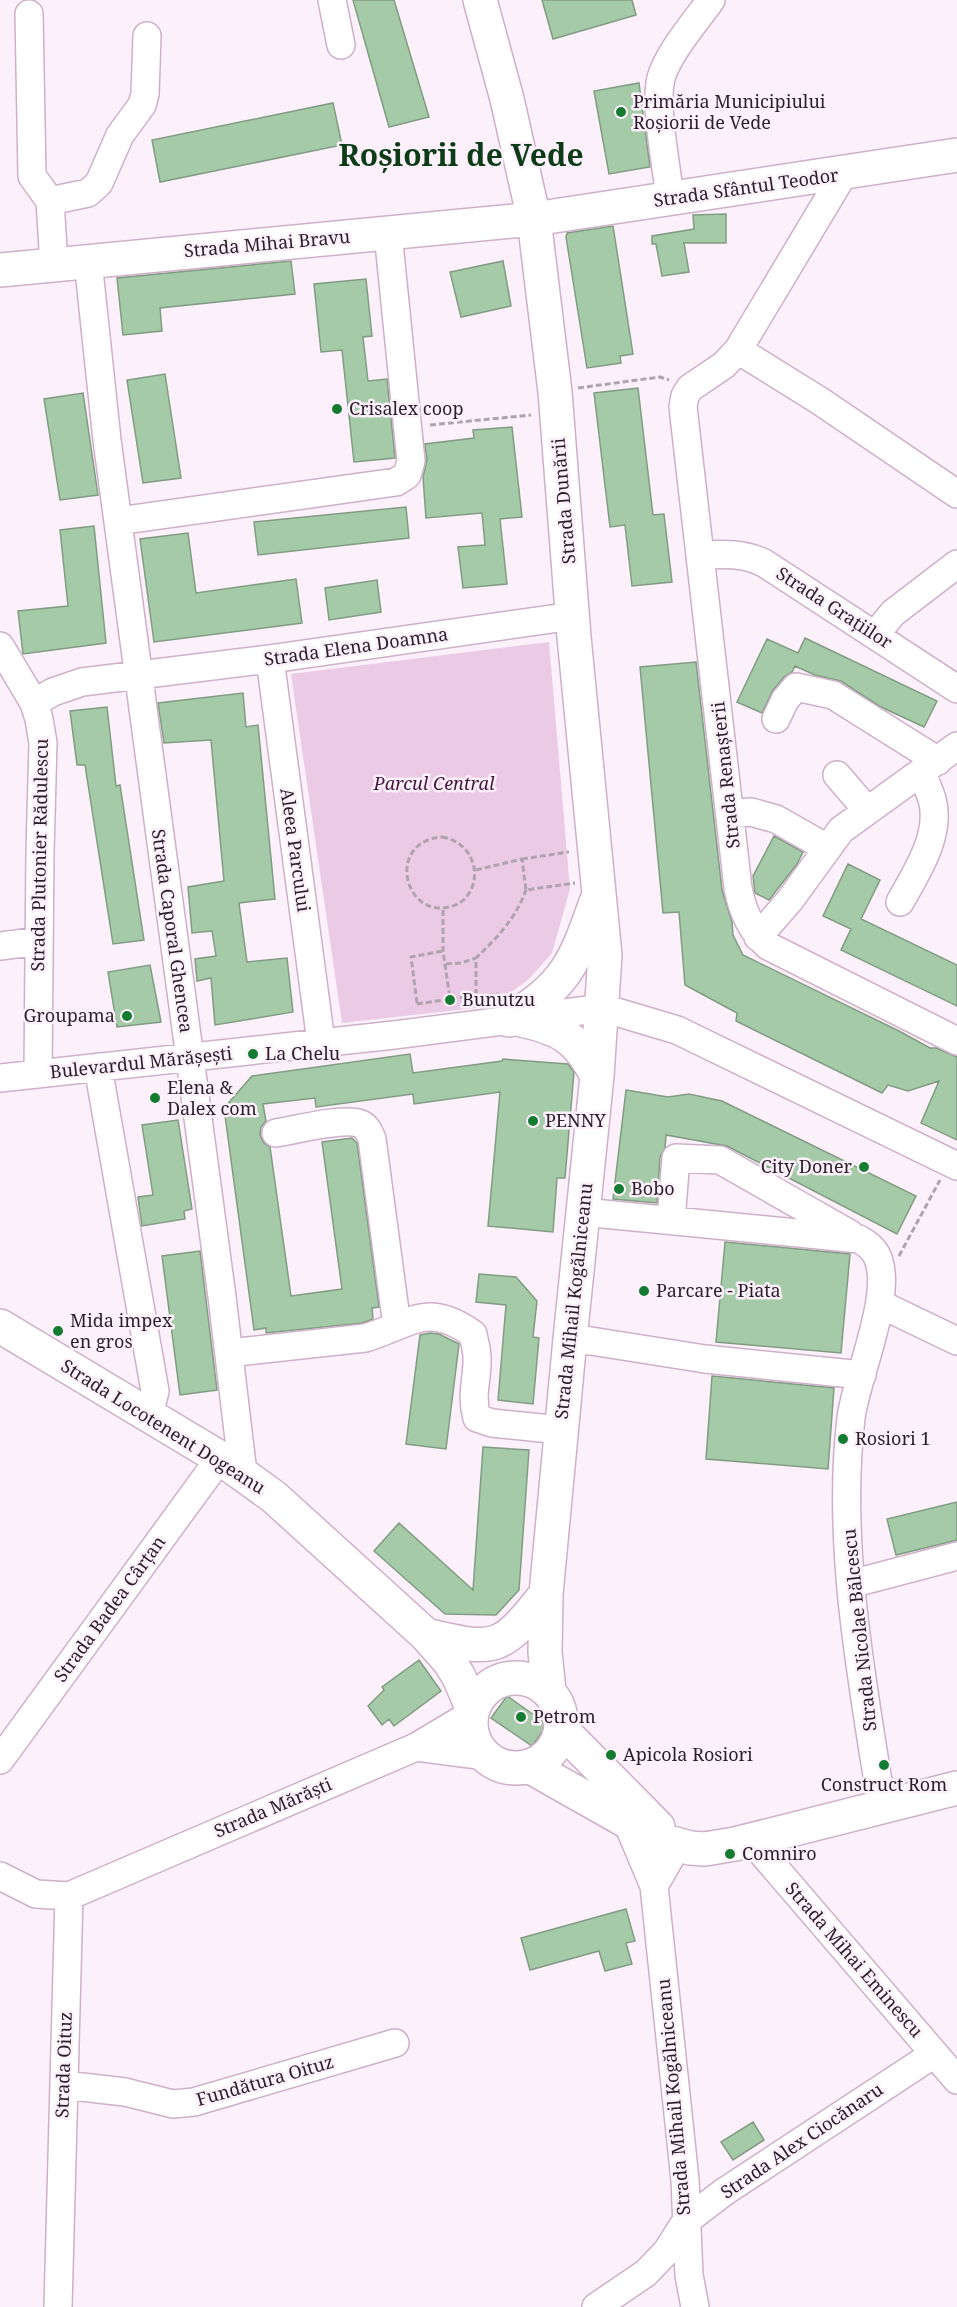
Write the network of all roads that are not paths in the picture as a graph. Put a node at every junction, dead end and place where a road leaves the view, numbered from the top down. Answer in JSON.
{"nodes":[{"id":1,"x":332,"y":0,"type":"edge"},
{"id":2,"x":480,"y":0,"type":"edge"},
{"id":3,"x":711,"y":0,"type":"edge"},
{"id":4,"x":29,"y":14,"type":"dead end"},
{"id":5,"x":147,"y":36,"type":"dead end"},
{"id":6,"x":342,"y":45,"type":"dead end"},
{"id":7,"x":957,"y":155,"type":"edge"},
{"id":8,"x":844,"y":173,"type":"junction"},
{"id":9,"x":670,"y":199,"type":"junction"},
{"id":10,"x":50,"y":201,"type":"junction"},
{"id":11,"x":534,"y":219,"type":"junction"},
{"id":12,"x":388,"y":233,"type":"junction"},
{"id":13,"x":88,"y":261,"type":"junction"},
{"id":14,"x":54,"y":265,"type":"junction"},
{"id":15,"x":0,"y":270,"type":"edge"},
{"id":16,"x":738,"y":350,"type":"junction"},
{"id":17,"x":957,"y":494,"type":"edge"},
{"id":18,"x":118,"y":521,"type":"junction"},
{"id":19,"x":702,"y":555,"type":"junction"},
{"id":20,"x":957,"y":564,"type":"edge"},
{"id":21,"x":573,"y":616,"type":"junction"},
{"id":22,"x":875,"y":635,"type":"junction"},
{"id":23,"x":0,"y":646,"type":"edge"},
{"id":24,"x":270,"y":658,"type":"junction"},
{"id":25,"x":139,"y":675,"type":"junction"},
{"id":26,"x":957,"y":689,"type":"edge"},
{"id":27,"x":34,"y":703,"type":"junction"},
{"id":28,"x":776,"y":719,"type":"dead end"},
{"id":29,"x":939,"y":760,"type":"edge"},
{"id":30,"x":837,"y":775,"type":"dead end"},
{"id":31,"x":867,"y":810,"type":"junction"},
{"id":32,"x":730,"y":814,"type":"junction"},
{"id":33,"x":827,"y":848,"type":"junction"},
{"id":34,"x":598,"y":888,"type":"junction"},
{"id":35,"x":900,"y":902,"type":"dead end"},
{"id":36,"x":758,"y":937,"type":"junction"},
{"id":37,"x":39,"y":940,"type":"junction"},
{"id":38,"x":0,"y":946,"type":"edge"},
{"id":39,"x":603,"y":1008,"type":"junction"},
{"id":40,"x":509,"y":1020,"type":"junction"},
{"id":41,"x":957,"y":1041,"type":"edge"},
{"id":42,"x":321,"y":1042,"type":"junction"},
{"id":43,"x":189,"y":1057,"type":"junction"},
{"id":44,"x":98,"y":1068,"type":"junction"},
{"id":45,"x":38,"y":1074,"type":"junction"},
{"id":46,"x":597,"y":1076,"type":"junction"},
{"id":47,"x":0,"y":1078,"type":"edge"},
{"id":48,"x":276,"y":1133,"type":"dead end"},
{"id":49,"x":953,"y":1165,"type":"edge"},
{"id":50,"x":583,"y":1212,"type":"junction"},
{"id":51,"x":671,"y":1220,"type":"junction"},
{"id":52,"x":859,"y":1239,"type":"junction"},
{"id":53,"x":880,"y":1297,"type":"junction"},
{"id":54,"x":0,"y":1326,"type":"edge"},
{"id":55,"x":397,"y":1326,"type":"junction"},
{"id":56,"x":570,"y":1339,"type":"junction"},
{"id":57,"x":957,"y":1341,"type":"edge"},
{"id":58,"x":229,"y":1353,"type":"junction"},
{"id":59,"x":862,"y":1375,"type":"junction"},
{"id":60,"x":149,"y":1414,"type":"junction"},
{"id":61,"x":561,"y":1430,"type":"junction"},
{"id":62,"x":231,"y":1466,"type":"junction"},
{"id":63,"x":957,"y":1556,"type":"edge"},
{"id":64,"x":851,"y":1584,"type":"junction"},
{"id":65,"x":546,"y":1594,"type":"junction"},
{"id":66,"x":426,"y":1635,"type":"junction"},
{"id":67,"x":514,"y":1678,"type":"junction"},
{"id":68,"x":549,"y":1691,"type":"junction"},
{"id":69,"x":473,"y":1712,"type":"junction"},
{"id":70,"x":561,"y":1729,"type":"junction"},
{"id":71,"x":416,"y":1748,"type":"junction"},
{"id":72,"x":486,"y":1756,"type":"junction"},
{"id":73,"x":0,"y":1760,"type":"edge"},
{"id":74,"x":529,"y":1766,"type":"junction"},
{"id":75,"x":957,"y":1788,"type":"edge"},
{"id":76,"x":882,"y":1806,"type":"junction"},
{"id":77,"x":627,"y":1822,"type":"junction"},
{"id":78,"x":751,"y":1840,"type":"junction"},
{"id":79,"x":677,"y":1846,"type":"junction"},
{"id":80,"x":0,"y":1876,"type":"edge"},
{"id":81,"x":654,"y":1886,"type":"junction"},
{"id":82,"x":69,"y":1896,"type":"junction"},
{"id":83,"x":395,"y":2043,"type":"dead end"},
{"id":84,"x":934,"y":2054,"type":"junction"},
{"id":85,"x":957,"y":2080,"type":"edge"},
{"id":86,"x":63,"y":2085,"type":"junction"},
{"id":87,"x":686,"y":2222,"type":"junction"},
{"id":88,"x":58,"y":2307,"type":"edge"},
{"id":89,"x":596,"y":2307,"type":"edge"},
{"id":90,"x":695,"y":2307,"type":"edge"}],
"edges":[{"from":1,"to":6,"type":"street"},
{"from":2,"to":11,"type":"main road","name":"Strada Dunării"},
{"from":3,"to":9,"type":"street"},
{"from":4,"to":10,"type":"street"},
{"from":5,"to":10,"type":"street"},
{"from":7,"to":8,"type":"main road","name":"Strada Sfântul Teodor"},
{"from":8,"to":9,"type":"main road","name":"Strada Sfântul Teodor"},
{"from":8,"to":16,"type":"street"},
{"from":9,"to":11,"type":"main road","name":"Strada Sfântul Teodor"},
{"from":10,"to":14,"type":"street"},
{"from":11,"to":12,"type":"main road","name":"Strada Mihai Bravu"},
{"from":11,"to":21,"type":"main road","name":"Strada Dunării"},
{"from":12,"to":13,"type":"main road","name":"Strada Mihai Bravu"},
{"from":12,"to":18,"type":"street"},
{"from":13,"to":14,"type":"main road","name":"Strada Mihai Bravu"},
{"from":13,"to":18,"type":"street"},
{"from":14,"to":15,"type":"main road","name":"Strada Mihai Bravu"},
{"from":16,"to":17,"type":"street"},
{"from":16,"to":19,"type":"street","name":"Strada Renașterii"},
{"from":18,"to":25,"type":"street"},
{"from":19,"to":22,"type":"street","name":"Strada Grațiilor"},
{"from":19,"to":32,"type":"street","name":"Strada Renașterii"},
{"from":20,"to":22,"type":"street"},
{"from":21,"to":24,"type":"street","name":"Strada Elena Doamna"},
{"from":21,"to":34,"type":"main road","name":"Strada Dunării"},
{"from":22,"to":26,"type":"street","name":"Strada Grațiilor"},
{"from":23,"to":27,"type":"street","name":"Strada Plutonier Rădulescu"},
{"from":24,"to":25,"type":"street","name":"Strada Elena Doamna"},
{"from":24,"to":42,"type":"street","name":"Aleea Parcului"},
{"from":25,"to":27,"type":"street","name":"Strada Elena Doamna"},
{"from":25,"to":43,"type":"street","name":"Strada Caporal Ghencea"},
{"from":27,"to":37,"type":"street","name":"Strada Plutonier Rădulescu"},
{"from":28,"to":29,"type":"street"},
{"from":29,"to":31,"type":"street"},
{"from":29,"to":35,"type":"street"},
{"from":30,"to":31,"type":"street"},
{"from":31,"to":33,"type":"street"},
{"from":32,"to":33,"type":"street"},
{"from":32,"to":36,"type":"street","name":"Strada Renașterii"},
{"from":33,"to":36,"type":"street"},
{"from":34,"to":39,"type":"main road","name":"Strada Dunării"},
{"from":34,"to":40,"type":"main road"},
{"from":36,"to":41,"type":"street","name":"Strada Renașterii"},
{"from":37,"to":38,"type":"street"},
{"from":37,"to":45,"type":"street","name":"Strada Plutonier Rădulescu"},
{"from":39,"to":40,"type":"street","name":"Bulevardul Mărășești"},
{"from":39,"to":46,"type":"main road","name":"Strada Mihail Kogălniceanu"},
{"from":39,"to":49,"type":"street"},
{"from":40,"to":42,"type":"street","name":"Bulevardul Mărășești"},
{"from":40,"to":46,"type":"main road"},
{"from":42,"to":43,"type":"street","name":"Bulevardul Mărășești"},
{"from":43,"to":44,"type":"street","name":"Bulevardul Mărășești"},
{"from":43,"to":58,"type":"street","name":"Strada Caporal Ghencea"},
{"from":44,"to":45,"type":"street","name":"Bulevardul Mărășești"},
{"from":44,"to":60,"type":"street"},
{"from":45,"to":47,"type":"street","name":"Bulevardul Mărășești"},
{"from":46,"to":50,"type":"main road","name":"Strada Mihail Kogălniceanu"},
{"from":48,"to":55,"type":"street"},
{"from":50,"to":51,"type":"street"},
{"from":50,"to":56,"type":"main road","name":"Strada Mihail Kogălniceanu"},
{"from":51,"to":52,"type":"street"},
{"from":51,"to":52,"type":"street","name":"Strada Nicolae Bălcescu"},
{"from":52,"to":53,"type":"street","name":"Strada Nicolae Bălcescu"},
{"from":53,"to":57,"type":"street"},
{"from":53,"to":59,"type":"street","name":"Strada Nicolae Bălcescu"},
{"from":54,"to":60,"type":"main road","name":"Strada Locotenent Dogeanu"},
{"from":55,"to":58,"type":"street"},
{"from":55,"to":61,"type":"street"},
{"from":56,"to":59,"type":"street"},
{"from":56,"to":61,"type":"main road","name":"Strada Mihail Kogălniceanu"},
{"from":58,"to":62,"type":"street","name":"Strada Caporal Ghencea"},
{"from":59,"to":64,"type":"street","name":"Strada Nicolae Bălcescu"},
{"from":60,"to":62,"type":"main road","name":"Strada Locotenent Dogeanu"},
{"from":61,"to":65,"type":"main road","name":"Strada Mihail Kogălniceanu"},
{"from":62,"to":66,"type":"main road","name":"Strada Locotenent Dogeanu"},
{"from":62,"to":73,"type":"street","name":"Strada Badea Cârțan"},
{"from":63,"to":64,"type":"street"},
{"from":64,"to":76,"type":"street","name":"Strada Nicolae Bălcescu"},
{"from":65,"to":66,"type":"main road"},
{"from":65,"to":67,"type":"main road","name":"Strada Mihail Kogălniceanu"},
{"from":65,"to":68,"type":"main road","name":"Strada Mihail Kogălniceanu"},
{"from":66,"to":67,"type":"main road","name":"Strada Locotenent Dogeanu"},
{"from":66,"to":69,"type":"main road","name":"Strada Locotenent Dogeanu"},
{"from":67,"to":68,"type":"main road"},
{"from":67,"to":69,"type":"main road"},
{"from":68,"to":70,"type":"main road"},
{"from":69,"to":71,"type":"street","name":"Strada Mărăști"},
{"from":69,"to":72,"type":"main road"},
{"from":70,"to":74,"type":"main road"},
{"from":70,"to":79,"type":"main road"},
{"from":71,"to":72,"type":"street"},
{"from":71,"to":82,"type":"street","name":"Strada Mărăști"},
{"from":72,"to":74,"type":"main road"},
{"from":74,"to":77,"type":"main road"},
{"from":75,"to":76,"type":"main road"},
{"from":76,"to":78,"type":"main road"},
{"from":77,"to":79,"type":"main road"},
{"from":77,"to":81,"type":"street","name":"Strada Mihail Kogălniceanu"},
{"from":78,"to":79,"type":"main road"},
{"from":78,"to":84,"type":"street","name":"Strada Mihai Eminescu"},
{"from":79,"to":81,"type":"street"},
{"from":80,"to":82,"type":"street"},
{"from":81,"to":87,"type":"street","name":"Strada Mihail Kogălniceanu"},
{"from":82,"to":86,"type":"street","name":"Strada Oituz"},
{"from":83,"to":86,"type":"street","name":"Fundătura Oituz"},
{"from":84,"to":85,"type":"street","name":"Strada Mihai Eminescu"},
{"from":84,"to":87,"type":"street","name":"Strada Alex Ciocănaru"},
{"from":86,"to":88,"type":"street","name":"Strada Oituz"},
{"from":87,"to":89,"type":"street","name":"Strada Alex Ciocănaru"},
{"from":87,"to":90,"type":"street","name":"Strada Mihail Kogălniceanu"}]}
